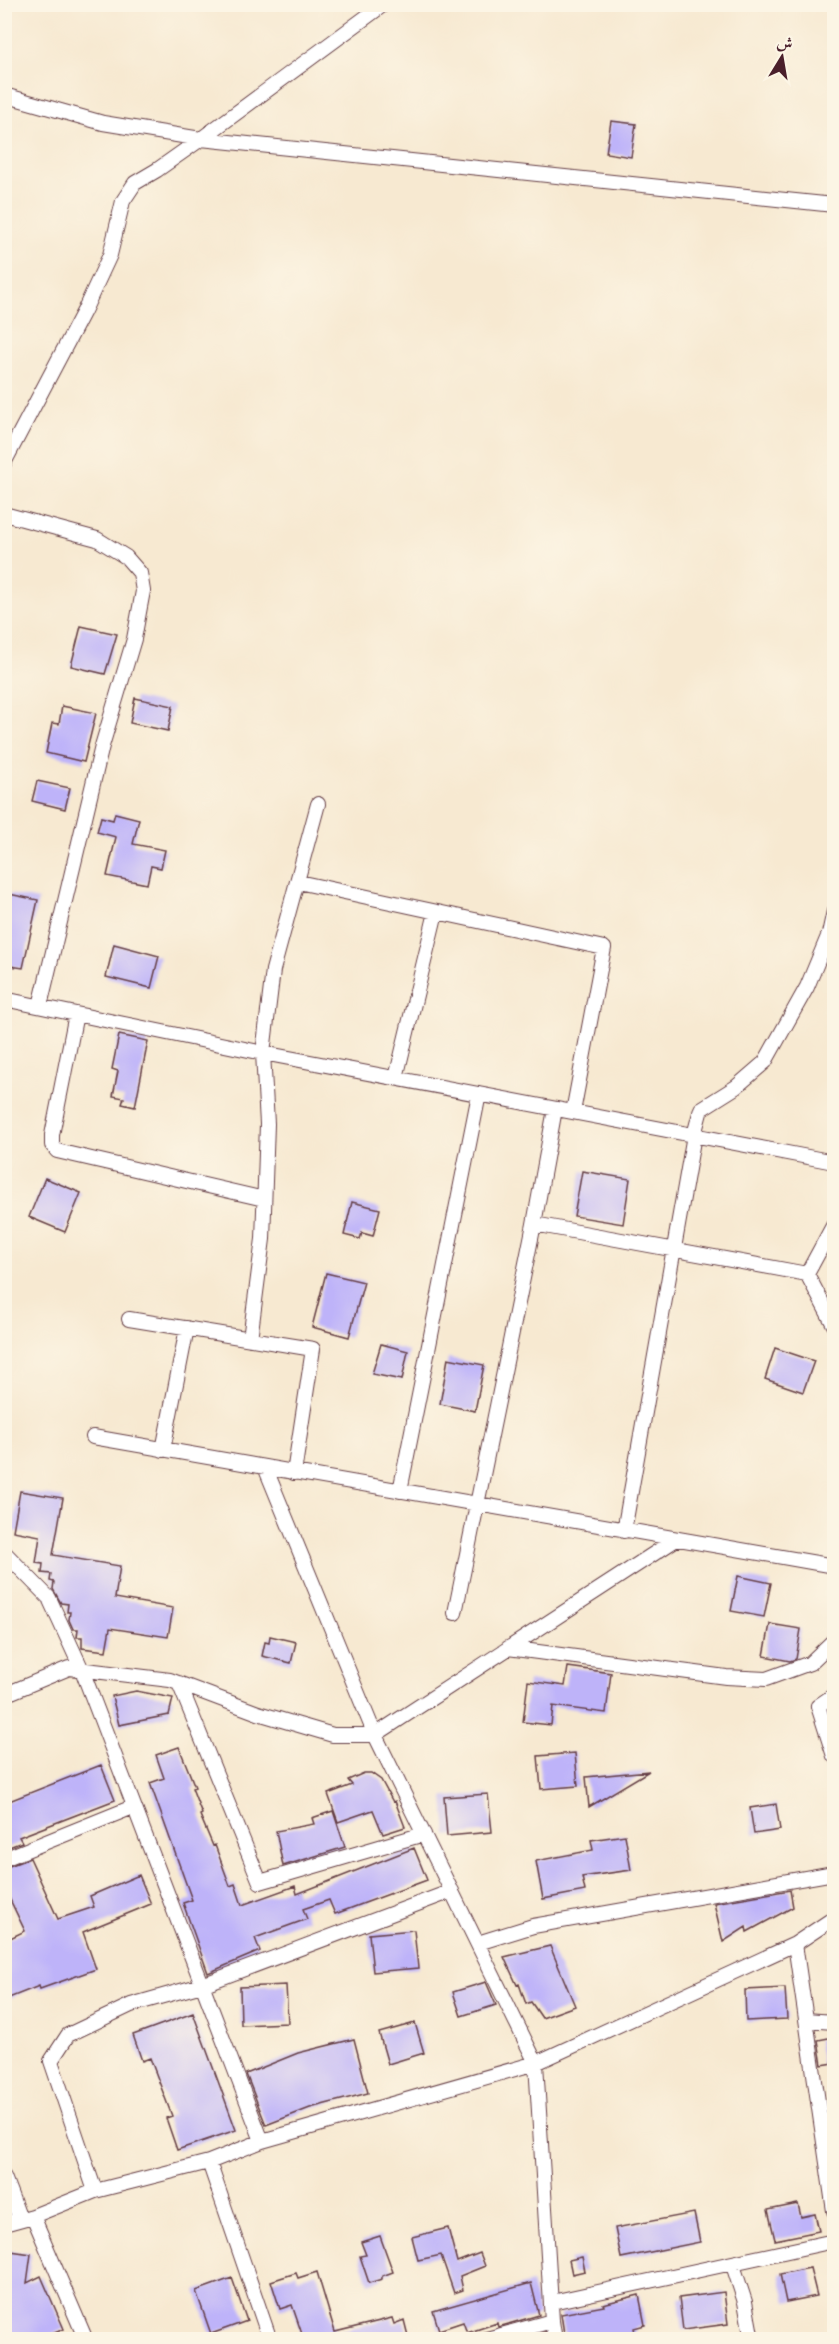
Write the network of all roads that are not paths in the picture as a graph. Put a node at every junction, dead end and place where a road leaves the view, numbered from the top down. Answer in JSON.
{"nodes":[{"id":1,"x":384,"y":4,"type":"edge"},
{"id":2,"x":4,"y":95,"type":"edge"},
{"id":3,"x":201,"y":139,"type":"junction"},
{"id":4,"x":834,"y":205,"type":"edge"},
{"id":5,"x":4,"y":463,"type":"edge"},
{"id":6,"x":4,"y":514,"type":"edge"},
{"id":7,"x":318,"y":804,"type":"dead end"},
{"id":8,"x":298,"y":882,"type":"junction"},
{"id":9,"x":834,"y":911,"type":"edge"},
{"id":10,"x":436,"y":912,"type":"junction"},
{"id":11,"x":4,"y":999,"type":"edge"},
{"id":12,"x":40,"y":1006,"type":"junction"},
{"id":13,"x":76,"y":1014,"type":"junction"},
{"id":14,"x":263,"y":1053,"type":"junction"},
{"id":15,"x":396,"y":1078,"type":"junction"},
{"id":16,"x":479,"y":1094,"type":"junction"},
{"id":17,"x":555,"y":1109,"type":"junction"},
{"id":18,"x":573,"y":1112,"type":"junction"},
{"id":19,"x":694,"y":1135,"type":"junction"},
{"id":20,"x":834,"y":1162,"type":"edge"},
{"id":21,"x":264,"y":1199,"type":"junction"},
{"id":22,"x":534,"y":1224,"type":"junction"},
{"id":23,"x":834,"y":1224,"type":"edge"},
{"id":24,"x":674,"y":1251,"type":"junction"},
{"id":25,"x":807,"y":1274,"type":"junction"},
{"id":26,"x":129,"y":1319,"type":"dead end"},
{"id":27,"x":834,"y":1325,"type":"edge"},
{"id":28,"x":188,"y":1328,"type":"junction"},
{"id":29,"x":250,"y":1339,"type":"junction"},
{"id":30,"x":93,"y":1437,"type":"dead end"},
{"id":31,"x":163,"y":1450,"type":"junction"},
{"id":32,"x":265,"y":1467,"type":"junction"},
{"id":33,"x":294,"y":1473,"type":"junction"},
{"id":34,"x":400,"y":1491,"type":"junction"},
{"id":35,"x":477,"y":1505,"type":"junction"},
{"id":36,"x":624,"y":1531,"type":"junction"},
{"id":37,"x":675,"y":1540,"type":"junction"},
{"id":38,"x":4,"y":1552,"type":"edge"},
{"id":39,"x":834,"y":1566,"type":"edge"},
{"id":40,"x":455,"y":1613,"type":"dead end"},
{"id":41,"x":834,"y":1640,"type":"edge"},
{"id":42,"x":508,"y":1648,"type":"junction"},
{"id":43,"x":82,"y":1670,"type":"junction"},
{"id":44,"x":179,"y":1683,"type":"junction"},
{"id":45,"x":4,"y":1695,"type":"edge"},
{"id":46,"x":834,"y":1695,"type":"edge"},
{"id":47,"x":375,"y":1735,"type":"junction"},
{"id":48,"x":834,"y":1756,"type":"edge"},
{"id":49,"x":133,"y":1807,"type":"junction"},
{"id":50,"x":424,"y":1834,"type":"junction"},
{"id":51,"x":4,"y":1859,"type":"edge"},
{"id":52,"x":834,"y":1873,"type":"edge"},
{"id":53,"x":452,"y":1891,"type":"junction"},
{"id":54,"x":834,"y":1918,"type":"edge"},
{"id":55,"x":478,"y":1943,"type":"junction"},
{"id":56,"x":795,"y":1944,"type":"junction"},
{"id":57,"x":202,"y":1985,"type":"junction"},
{"id":58,"x":806,"y":2020,"type":"junction"},
{"id":59,"x":834,"y":2022,"type":"edge"},
{"id":60,"x":536,"y":2063,"type":"junction"},
{"id":61,"x":262,"y":2141,"type":"junction"},
{"id":62,"x":209,"y":2162,"type":"junction"},
{"id":63,"x":4,"y":2177,"type":"edge"},
{"id":64,"x":95,"y":2191,"type":"junction"},
{"id":65,"x":834,"y":2211,"type":"edge"},
{"id":66,"x":26,"y":2218,"type":"junction"},
{"id":67,"x":4,"y":2224,"type":"edge"},
{"id":68,"x":834,"y":2241,"type":"edge"},
{"id":69,"x":733,"y":2265,"type":"junction"},
{"id":70,"x":552,"y":2302,"type":"junction"},
{"id":71,"x":552,"y":2322,"type":"junction"},
{"id":72,"x":87,"y":2340,"type":"edge"},
{"id":73,"x":270,"y":2340,"type":"edge"},
{"id":74,"x":483,"y":2340,"type":"edge"},
{"id":75,"x":555,"y":2340,"type":"edge"},
{"id":76,"x":752,"y":2340,"type":"edge"}],
"edges":[{"from":1,"to":3,"type":"street"},
{"from":2,"to":3,"type":"street"},
{"from":3,"to":4,"type":"street"},
{"from":3,"to":5,"type":"street"},
{"from":6,"to":12,"type":"street"},
{"from":7,"to":8,"type":"street"},
{"from":8,"to":10,"type":"street"},
{"from":8,"to":14,"type":"street"},
{"from":9,"to":19,"type":"street"},
{"from":10,"to":15,"type":"street"},
{"from":10,"to":18,"type":"street"},
{"from":11,"to":12,"type":"street"},
{"from":12,"to":13,"type":"street"},
{"from":13,"to":14,"type":"street"},
{"from":13,"to":21,"type":"street"},
{"from":14,"to":15,"type":"street"},
{"from":14,"to":21,"type":"street"},
{"from":15,"to":16,"type":"street"},
{"from":16,"to":17,"type":"street"},
{"from":16,"to":34,"type":"street"},
{"from":17,"to":18,"type":"street"},
{"from":17,"to":22,"type":"street"},
{"from":18,"to":19,"type":"street"},
{"from":19,"to":20,"type":"street"},
{"from":19,"to":24,"type":"street"},
{"from":21,"to":29,"type":"street"},
{"from":22,"to":24,"type":"street"},
{"from":22,"to":35,"type":"street"},
{"from":23,"to":25,"type":"street"},
{"from":24,"to":25,"type":"street"},
{"from":24,"to":36,"type":"street"},
{"from":25,"to":27,"type":"street"},
{"from":26,"to":28,"type":"street"},
{"from":28,"to":29,"type":"street"},
{"from":28,"to":31,"type":"street"},
{"from":29,"to":33,"type":"street"},
{"from":30,"to":31,"type":"street"},
{"from":31,"to":32,"type":"street"},
{"from":32,"to":33,"type":"street"},
{"from":32,"to":47,"type":"street"},
{"from":33,"to":34,"type":"street"},
{"from":34,"to":35,"type":"street"},
{"from":35,"to":36,"type":"street"},
{"from":35,"to":40,"type":"street"},
{"from":36,"to":37,"type":"street"},
{"from":37,"to":39,"type":"street"},
{"from":37,"to":42,"type":"street"},
{"from":38,"to":43,"type":"street"},
{"from":41,"to":42,"type":"street"},
{"from":42,"to":47,"type":"street"},
{"from":43,"to":44,"type":"street"},
{"from":43,"to":45,"type":"street"},
{"from":43,"to":49,"type":"street"},
{"from":44,"to":47,"type":"street"},
{"from":44,"to":50,"type":"street"},
{"from":46,"to":48,"type":"street"},
{"from":47,"to":50,"type":"street"},
{"from":49,"to":51,"type":"street"},
{"from":49,"to":57,"type":"street"},
{"from":50,"to":53,"type":"street"},
{"from":52,"to":55,"type":"street"},
{"from":53,"to":55,"type":"street"},
{"from":53,"to":57,"type":"street"},
{"from":54,"to":56,"type":"street"},
{"from":55,"to":60,"type":"street"},
{"from":56,"to":58,"type":"street"},
{"from":56,"to":60,"type":"street"},
{"from":57,"to":61,"type":"street"},
{"from":57,"to":64,"type":"street"},
{"from":58,"to":59,"type":"street"},
{"from":58,"to":65,"type":"street"},
{"from":60,"to":61,"type":"street"},
{"from":60,"to":70,"type":"street"},
{"from":61,"to":62,"type":"street"},
{"from":62,"to":64,"type":"street"},
{"from":62,"to":73,"type":"street"},
{"from":63,"to":66,"type":"street"},
{"from":64,"to":66,"type":"street"},
{"from":66,"to":67,"type":"street"},
{"from":66,"to":72,"type":"street"},
{"from":68,"to":69,"type":"street"},
{"from":69,"to":70,"type":"street"},
{"from":69,"to":76,"type":"street"},
{"from":70,"to":71,"type":"street"},
{"from":71,"to":74,"type":"street"},
{"from":71,"to":75,"type":"street"}]}
